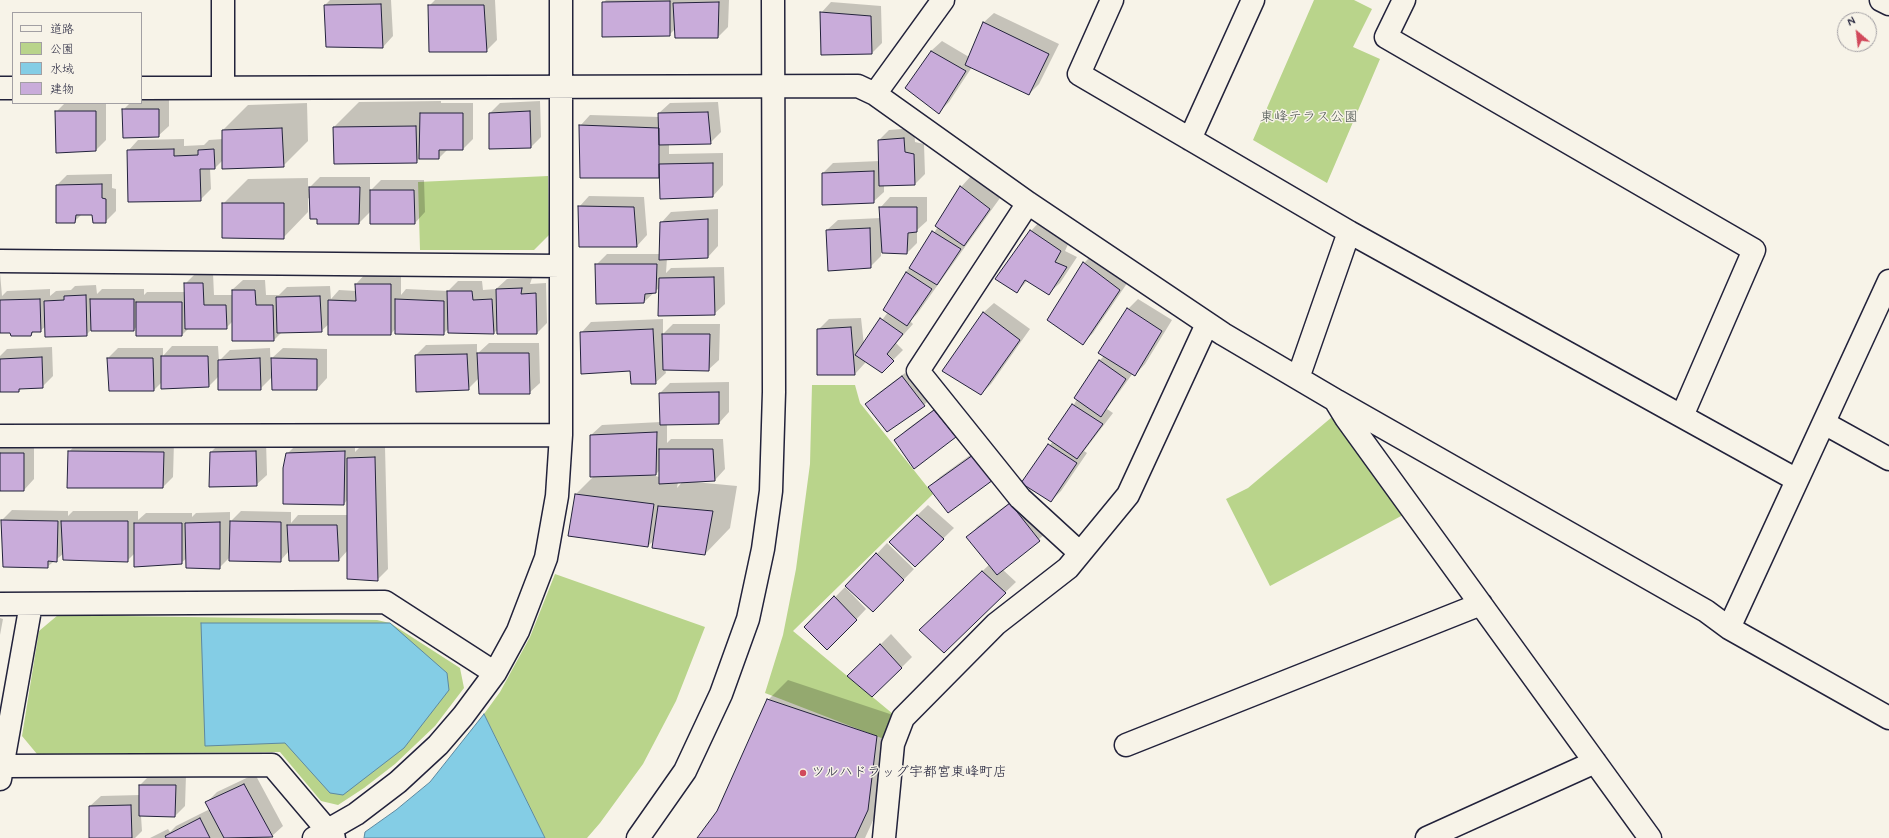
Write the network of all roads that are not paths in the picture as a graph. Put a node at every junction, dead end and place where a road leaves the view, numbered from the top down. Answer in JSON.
{"nodes":[{"id":1,"x":223,"y":0,"type":"edge"},
{"id":2,"x":561,"y":0,"type":"edge"},
{"id":3,"x":773,"y":0,"type":"edge"},
{"id":4,"x":943,"y":0,"type":"edge"},
{"id":5,"x":1112,"y":0,"type":"edge"},
{"id":6,"x":1253,"y":0,"type":"edge"},
{"id":7,"x":1404,"y":0,"type":"edge"},
{"id":8,"x":1881,"y":0,"type":"edge"},
{"id":9,"x":1889,"y":4,"type":"edge"},
{"id":10,"x":223,"y":87,"type":"junction"},
{"id":11,"x":560,"y":87,"type":"junction"},
{"id":12,"x":774,"y":87,"type":"junction"},
{"id":13,"x":0,"y":88,"type":"edge"},
{"id":14,"x":12,"y":88,"type":"edge"},
{"id":15,"x":142,"y":88,"type":"edge"},
{"id":16,"x":875,"y":94,"type":"junction"},
{"id":17,"x":1190,"y":139,"type":"junction"},
{"id":18,"x":1028,"y":203,"type":"junction"},
{"id":19,"x":1349,"y":232,"type":"junction"},
{"id":20,"x":0,"y":261,"type":"edge"},
{"id":21,"x":561,"y":266,"type":"junction"},
{"id":22,"x":1889,"y":281,"type":"edge"},
{"id":23,"x":1207,"y":324,"type":"junction"},
{"id":24,"x":1298,"y":378,"type":"junction"},
{"id":25,"x":1340,"y":409,"type":"junction"},
{"id":26,"x":1682,"y":416,"type":"junction"},
{"id":27,"x":1824,"y":423,"type":"junction"},
{"id":28,"x":561,"y":435,"type":"junction"},
{"id":29,"x":0,"y":436,"type":"edge"},
{"id":30,"x":1889,"y":459,"type":"edge"},
{"id":31,"x":1797,"y":480,"type":"junction"},
{"id":32,"x":1080,"y":553,"type":"junction"},
{"id":33,"x":0,"y":604,"type":"edge"},
{"id":34,"x":31,"y":604,"type":"junction"},
{"id":35,"x":1482,"y":604,"type":"junction"},
{"id":36,"x":1729,"y":628,"type":"junction"},
{"id":37,"x":495,"y":673,"type":"junction"},
{"id":38,"x":1889,"y":718,"type":"edge"},
{"id":39,"x":1126,"y":745,"type":"dead end"},
{"id":40,"x":1595,"y":762,"type":"junction"},
{"id":41,"x":1,"y":773,"type":"edge"},
{"id":42,"x":325,"y":836,"type":"edge"},
{"id":43,"x":638,"y":838,"type":"edge"},
{"id":44,"x":884,"y":838,"type":"edge"},
{"id":45,"x":1427,"y":838,"type":"edge"},
{"id":46,"x":1650,"y":838,"type":"edge"}],
"edges":[{"from":1,"to":10,"type":"street"},
{"from":2,"to":11,"type":"street"},
{"from":3,"to":12,"type":"street"},
{"from":4,"to":16,"type":"street"},
{"from":5,"to":17,"type":"street"},
{"from":6,"to":17,"type":"street"},
{"from":7,"to":26,"type":"street"},
{"from":8,"to":9,"type":"street"},
{"from":10,"to":11,"type":"street"},
{"from":10,"to":15,"type":"street"},
{"from":11,"to":12,"type":"street"},
{"from":11,"to":21,"type":"street"},
{"from":12,"to":16,"type":"street"},
{"from":12,"to":43,"type":"street"},
{"from":13,"to":14,"type":"street"},
{"from":16,"to":18,"type":"street"},
{"from":17,"to":19,"type":"street"},
{"from":18,"to":23,"type":"street"},
{"from":18,"to":32,"type":"street"},
{"from":19,"to":24,"type":"street"},
{"from":19,"to":26,"type":"street"},
{"from":20,"to":21,"type":"street"},
{"from":21,"to":28,"type":"street"},
{"from":22,"to":27,"type":"street"},
{"from":23,"to":24,"type":"street"},
{"from":23,"to":32,"type":"street"},
{"from":24,"to":25,"type":"street"},
{"from":25,"to":35,"type":"street"},
{"from":25,"to":36,"type":"street"},
{"from":26,"to":31,"type":"street"},
{"from":27,"to":30,"type":"street"},
{"from":27,"to":31,"type":"street"},
{"from":28,"to":29,"type":"street"},
{"from":28,"to":37,"type":"street"},
{"from":31,"to":36,"type":"street"},
{"from":32,"to":44,"type":"street"},
{"from":33,"to":34,"type":"street"},
{"from":34,"to":37,"type":"street"},
{"from":34,"to":41,"type":"street"},
{"from":35,"to":39,"type":"street"},
{"from":35,"to":40,"type":"street"},
{"from":36,"to":38,"type":"street"},
{"from":37,"to":42,"type":"street"},
{"from":40,"to":45,"type":"street"},
{"from":40,"to":46,"type":"street"},
{"from":41,"to":42,"type":"street"}]}
